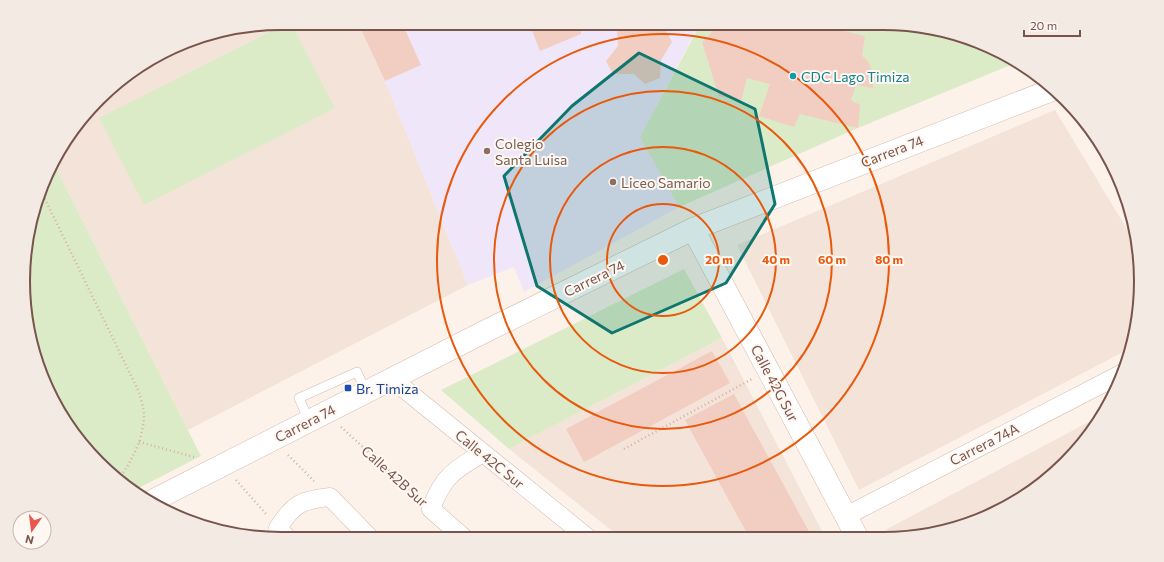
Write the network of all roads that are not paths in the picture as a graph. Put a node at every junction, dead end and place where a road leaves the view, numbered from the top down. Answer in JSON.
{"nodes":[{"id":1,"x":1048,"y":92,"type":"edge"},
{"id":2,"x":693,"y":228,"type":"junction"},
{"id":3,"x":1115,"y":377,"type":"edge"},
{"id":4,"x":392,"y":379,"type":"junction"},
{"id":5,"x":366,"y":392,"type":"junction"},
{"id":6,"x":318,"y":417,"type":"junction"},
{"id":7,"x":483,"y":453,"type":"junction"},
{"id":8,"x":156,"y":499,"type":"edge"},
{"id":9,"x":846,"y":516,"type":"junction"},
{"id":10,"x":283,"y":532,"type":"edge"},
{"id":11,"x":364,"y":532,"type":"edge"},
{"id":12,"x":457,"y":532,"type":"edge"},
{"id":13,"x":581,"y":532,"type":"edge"},
{"id":14,"x":854,"y":532,"type":"edge"}],
"edges":[{"from":1,"to":2,"type":"street","name":"Carrera 74"},
{"from":2,"to":4,"type":"street","name":"Carrera 74"},
{"from":2,"to":9,"type":"street","name":"Calle 42G Sur"},
{"from":3,"to":9,"type":"street","name":"Carrera 74A"},
{"from":4,"to":5,"type":"street","name":"Carrera 74"},
{"from":4,"to":7,"type":"street","name":"Calle 42C Sur"},
{"from":5,"to":6,"type":"street","name":"Carrera 74"},
{"from":5,"to":6,"type":"lane"},
{"from":6,"to":8,"type":"street","name":"Carrera 74"},
{"from":7,"to":12,"type":"street","name":"Calle 42B Sur"},
{"from":7,"to":13,"type":"street","name":"Calle 42C Sur"},
{"from":9,"to":14,"type":"street","name":"Calle 42G Sur"},
{"from":10,"to":11,"type":"street"}]}
